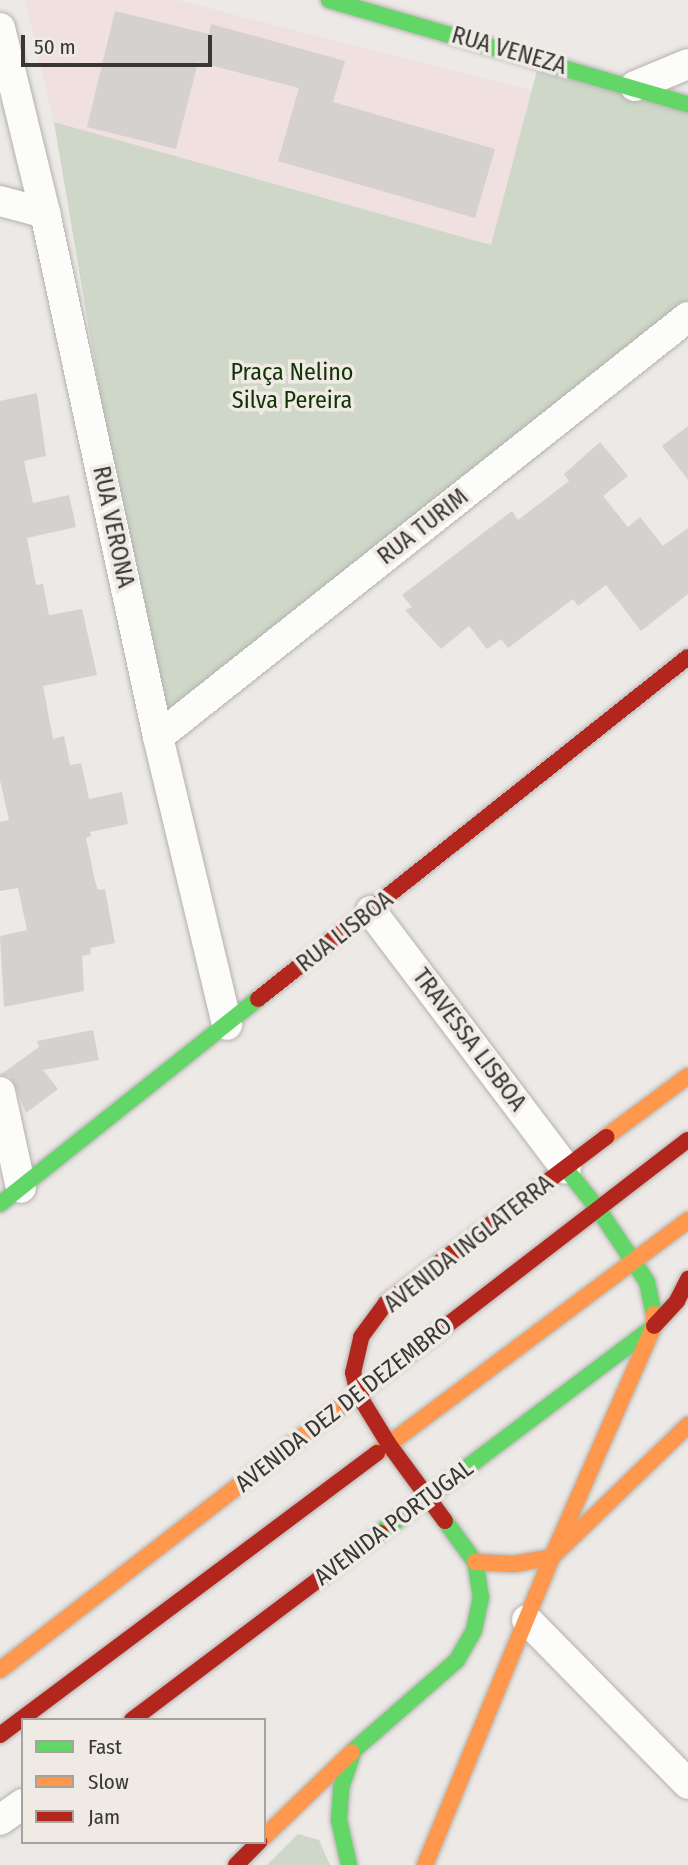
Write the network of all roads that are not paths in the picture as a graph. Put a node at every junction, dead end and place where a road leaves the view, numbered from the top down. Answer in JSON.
{"nodes":[{"id":1,"x":329,"y":0,"type":"edge"},
{"id":2,"x":0,"y":28,"type":"edge"},
{"id":3,"x":688,"y":64,"type":"edge"},
{"id":4,"x":635,"y":86,"type":"junction"},
{"id":5,"x":688,"y":104,"type":"edge"},
{"id":6,"x":0,"y":201,"type":"edge"},
{"id":7,"x":45,"y":213,"type":"junction"},
{"id":8,"x":688,"y":317,"type":"edge"},
{"id":9,"x":688,"y":657,"type":"edge"},
{"id":10,"x":158,"y":737,"type":"junction"},
{"id":11,"x":371,"y":911,"type":"junction"},
{"id":12,"x":227,"y":1025,"type":"junction"},
{"id":13,"x":688,"y":1076,"type":"edge"},
{"id":14,"x":0,"y":1092,"type":"edge"},
{"id":15,"x":688,"y":1140,"type":"edge"},
{"id":16,"x":566,"y":1169,"type":"junction"},
{"id":17,"x":10,"y":1196,"type":"edge"},
{"id":18,"x":598,"y":1209,"type":"junction"},
{"id":19,"x":688,"y":1220,"type":"edge"},
{"id":20,"x":633,"y":1262,"type":"junction"},
{"id":21,"x":688,"y":1279,"type":"edge"},
{"id":22,"x":654,"y":1326,"type":"junction"},
{"id":23,"x":358,"y":1394,"type":"junction"},
{"id":24,"x":688,"y":1425,"type":"edge"},
{"id":25,"x":388,"y":1443,"type":"junction"},
{"id":26,"x":428,"y":1498,"type":"junction"},
{"id":27,"x":552,"y":1557,"type":"junction"},
{"id":28,"x":475,"y":1562,"type":"junction"},
{"id":29,"x":527,"y":1620,"type":"junction"},
{"id":30,"x":0,"y":1670,"type":"edge"},
{"id":31,"x":26,"y":1718,"type":"edge"},
{"id":32,"x":135,"y":1718,"type":"edge"},
{"id":33,"x":19,"y":1723,"type":"edge"},
{"id":34,"x":0,"y":1735,"type":"edge"},
{"id":35,"x":354,"y":1750,"type":"junction"},
{"id":36,"x":688,"y":1784,"type":"edge"},
{"id":37,"x":21,"y":1805,"type":"edge"},
{"id":38,"x":0,"y":1821,"type":"edge"},
{"id":39,"x":289,"y":1833,"type":"dead end"},
{"id":40,"x":266,"y":1836,"type":"edge"},
{"id":41,"x":266,"y":1838,"type":"edge"},
{"id":42,"x":257,"y":1844,"type":"edge"},
{"id":43,"x":236,"y":1865,"type":"edge"},
{"id":44,"x":349,"y":1865,"type":"edge"},
{"id":45,"x":425,"y":1865,"type":"edge"}],
"edges":[{"from":1,"to":4,"type":"main road","name":"RUA VENEZA"},
{"from":2,"to":7,"type":"street","name":"RUA VERONA"},
{"from":3,"to":4,"type":"street"},
{"from":4,"to":5,"type":"main road","name":"RUA VENEZA"},
{"from":6,"to":7,"type":"street"},
{"from":7,"to":10,"type":"street","name":"RUA VERONA"},
{"from":8,"to":10,"type":"street","name":"RUA TURIM"},
{"from":9,"to":11,"type":"main road","name":"RUA LISBOA"},
{"from":10,"to":12,"type":"street","name":"RUA VERONA"},
{"from":11,"to":12,"type":"main road","name":"RUA LISBOA"},
{"from":11,"to":16,"type":"street","name":"TRAVESSA LISBOA"},
{"from":12,"to":17,"type":"main road","name":"RUA LISBOA"},
{"from":13,"to":16,"type":"main road"},
{"from":14,"to":17,"type":"street"},
{"from":15,"to":18,"type":"main road","name":"AVENIDA DEZ DE DEZEMBRO"},
{"from":16,"to":18,"type":"main road","name":"AVENIDA INGLATERRA"},
{"from":16,"to":23,"type":"main road","name":"AVENIDA INGLATERRA"},
{"from":18,"to":20,"type":"main road","name":"AVENIDA INGLATERRA"},
{"from":18,"to":23,"type":"main road","name":"AVENIDA DEZ DE DEZEMBRO"},
{"from":19,"to":20,"type":"main road"},
{"from":20,"to":22,"type":"main road","name":"AVENIDA INGLATERRA"},
{"from":20,"to":25,"type":"main road"},
{"from":21,"to":22,"type":"main road"},
{"from":22,"to":26,"type":"main road","name":"AVENIDA PORTUGAL"},
{"from":22,"to":27,"type":"main road"},
{"from":23,"to":25,"type":"main road","name":"AVENIDA INGLATERRA"},
{"from":23,"to":30,"type":"main road","name":"AVENIDA DEZ DE DEZEMBRO"},
{"from":24,"to":27,"type":"main road"},
{"from":25,"to":26,"type":"main road","name":"AVENIDA INGLATERRA"},
{"from":25,"to":31,"type":"main road"},
{"from":26,"to":28,"type":"main road","name":"AVENIDA INGLATERRA"},
{"from":26,"to":32,"type":"main road","name":"AVENIDA PORTUGAL"},
{"from":27,"to":28,"type":"main road"},
{"from":27,"to":29,"type":"main road"},
{"from":28,"to":35,"type":"main road","name":"AVENIDA INGLATERRA"},
{"from":29,"to":36,"type":"street"},
{"from":29,"to":45,"type":"main road"},
{"from":33,"to":34,"type":"main road"},
{"from":35,"to":40,"type":"main road"},
{"from":35,"to":44,"type":"main road","name":"AVENIDA INGLATERRA"},
{"from":37,"to":38,"type":"street"},
{"from":39,"to":41,"type":"main road"},
{"from":42,"to":43,"type":"main road"}]}
